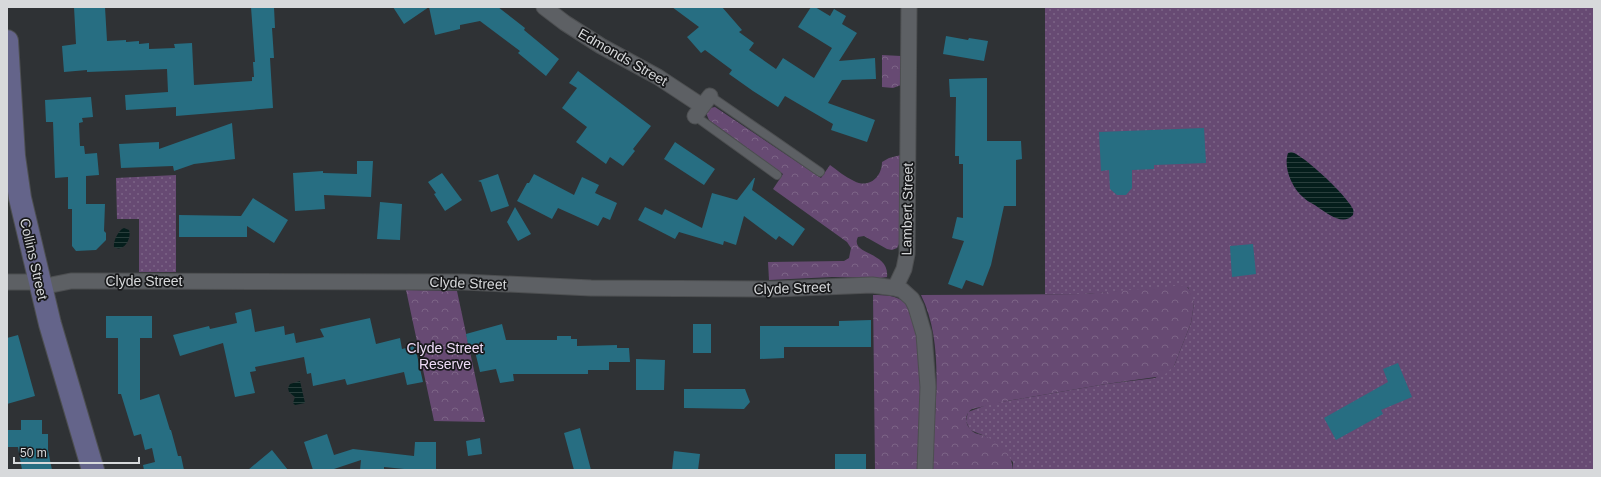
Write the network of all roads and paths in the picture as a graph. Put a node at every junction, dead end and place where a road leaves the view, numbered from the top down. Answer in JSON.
{"nodes":[{"id":1,"x":544,"y":7,"type":"edge"},
{"id":2,"x":909,"y":7,"type":"edge"},
{"id":3,"x":7,"y":42,"type":"edge"},
{"id":4,"x":702,"y":106,"type":"junction"},
{"id":5,"x":820,"y":172,"type":"dead end"},
{"id":6,"x":777,"y":175,"type":"dead end"},
{"id":7,"x":7,"y":282,"type":"edge"},
{"id":8,"x":40,"y":284,"type":"junction"},
{"id":9,"x":895,"y":288,"type":"junction"},
{"id":10,"x":93,"y":470,"type":"edge"},
{"id":11,"x":926,"y":470,"type":"edge"}],
"edges":[{"from":1,"to":4,"type":"street","name":"Edmonds Street"},
{"from":2,"to":9,"type":"street","name":"Lambert Street"},
{"from":3,"to":8,"type":"street","name":"Collins Street"},
{"from":4,"to":5,"type":"lane","name":"Edmonds Street"},
{"from":4,"to":6,"type":"lane","name":"Edmonds Street"},
{"from":7,"to":8,"type":"street","name":"Clyde Street"},
{"from":8,"to":9,"type":"street","name":"Clyde Street"},
{"from":8,"to":10,"type":"street","name":"Collins Street"},
{"from":9,"to":11,"type":"street"}]}
